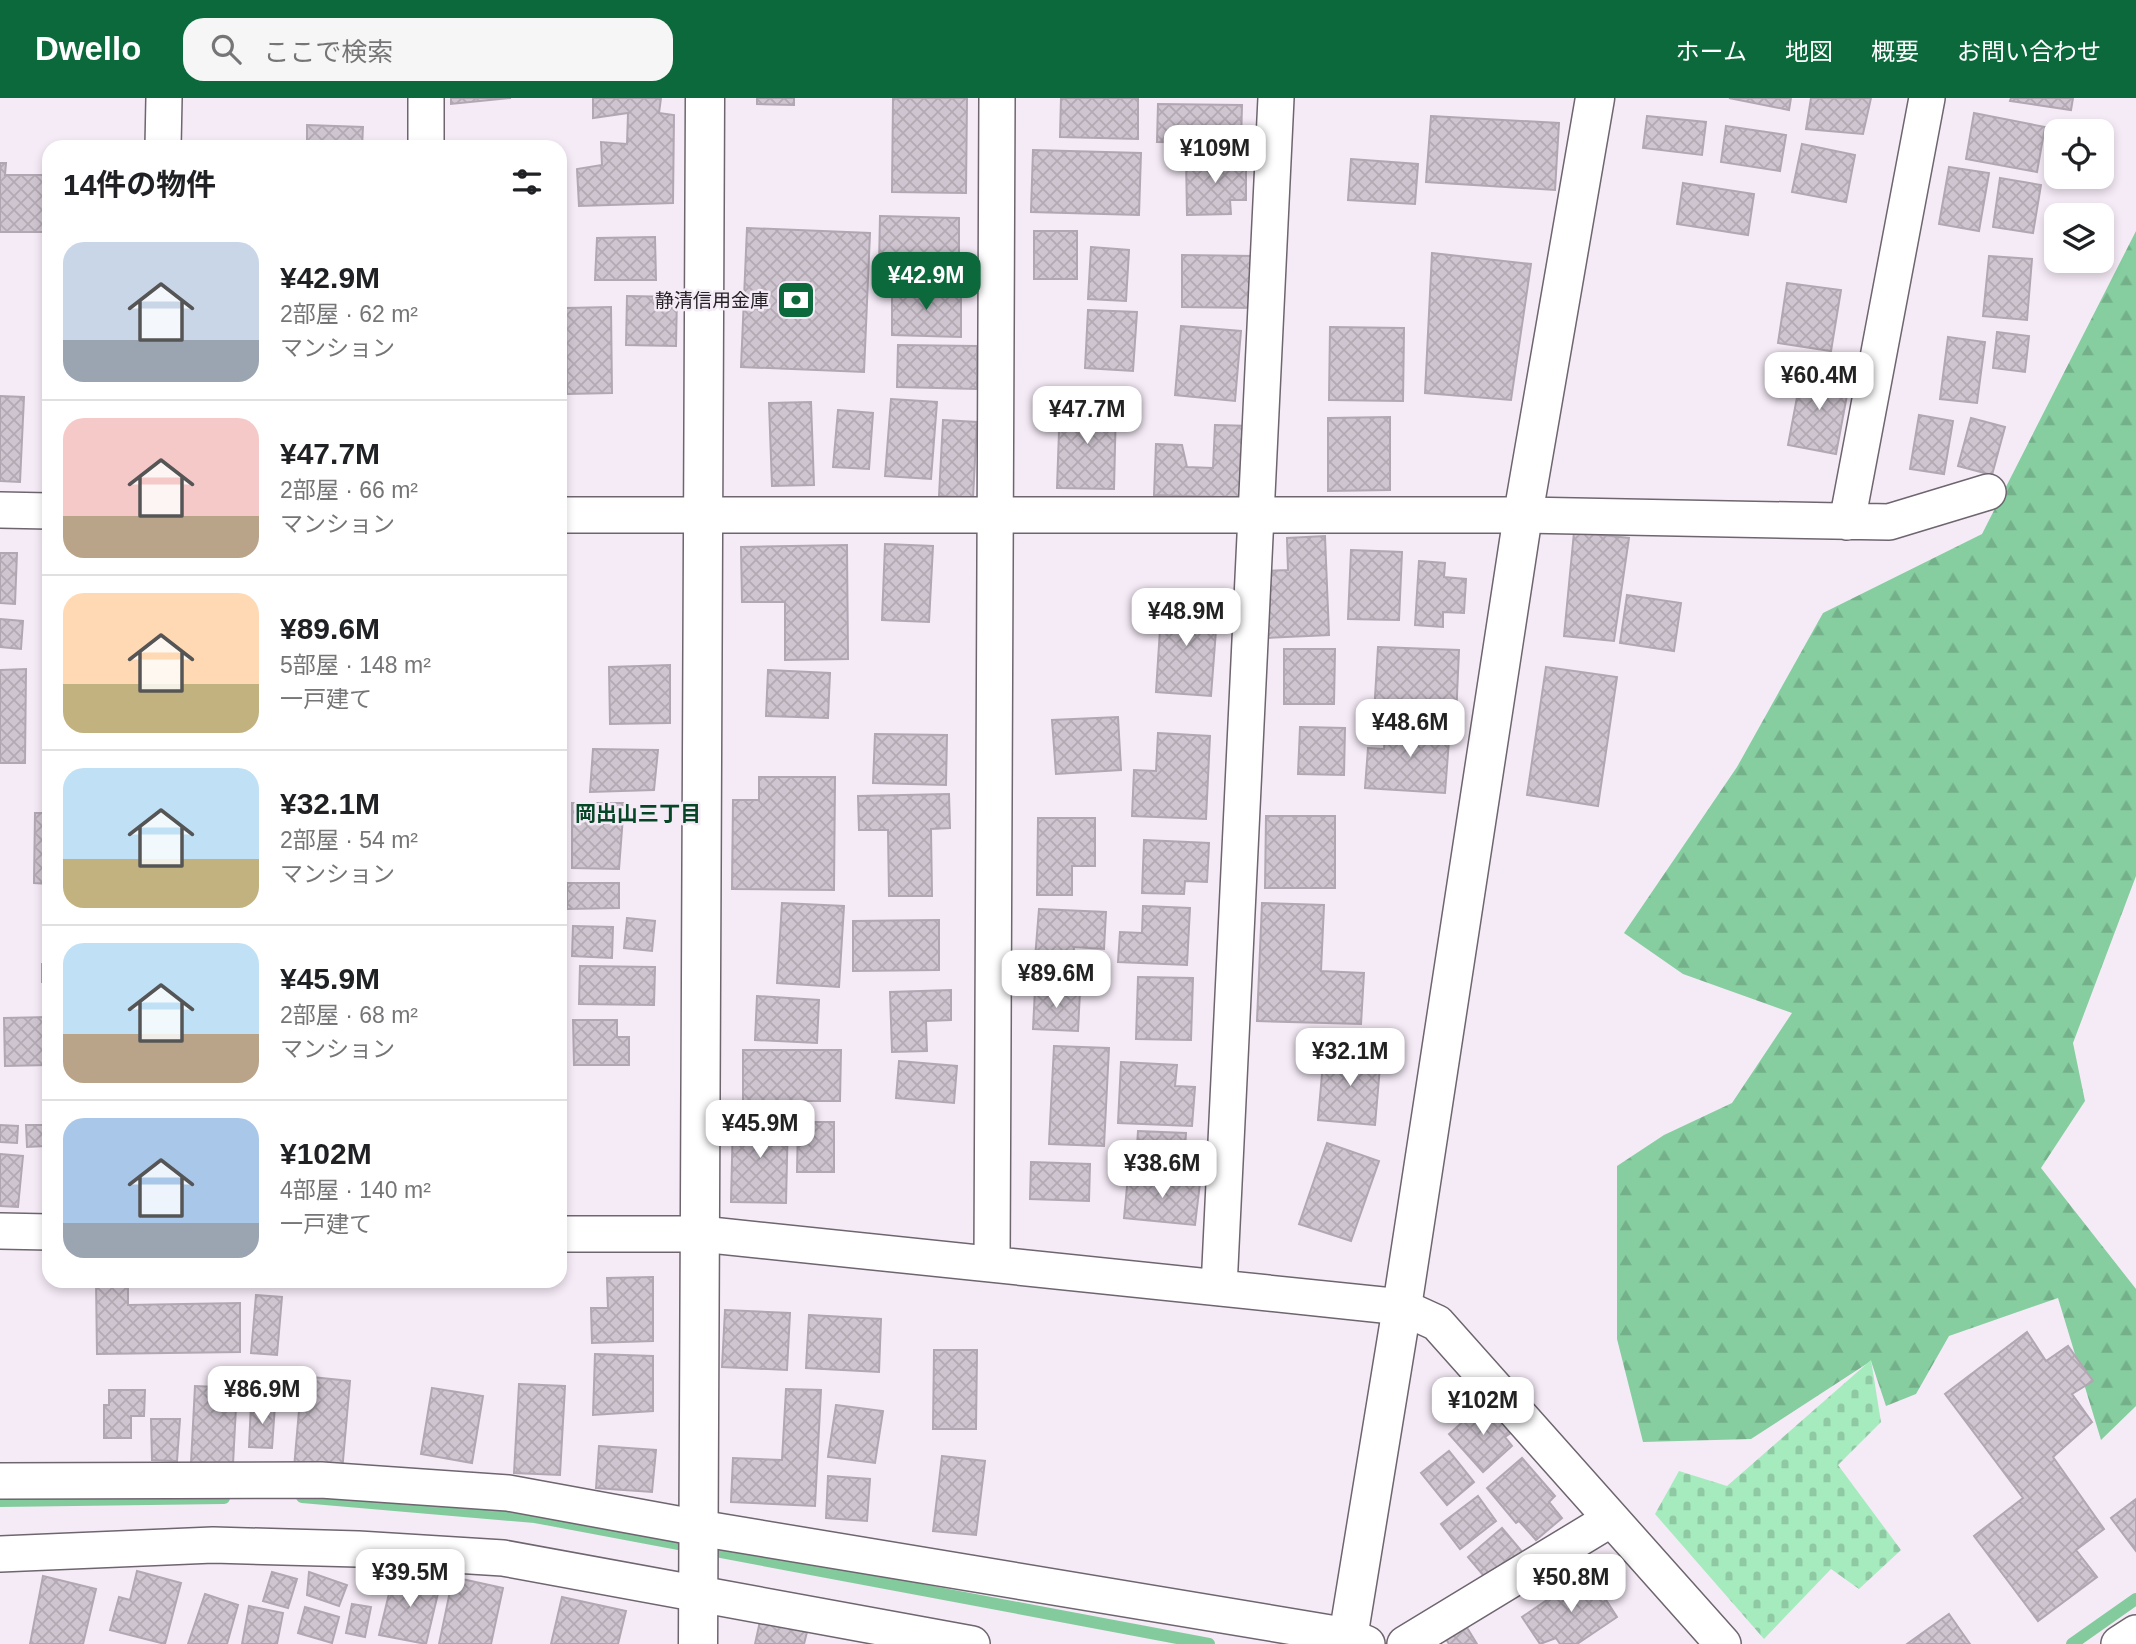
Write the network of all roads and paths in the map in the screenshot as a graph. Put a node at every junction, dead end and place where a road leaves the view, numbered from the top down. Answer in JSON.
{"nodes":[{"id":1,"x":164,"y":98,"type":"edge"},
{"id":2,"x":426,"y":98,"type":"edge"},
{"id":3,"x":705,"y":98,"type":"edge"},
{"id":4,"x":997,"y":98,"type":"edge"},
{"id":5,"x":1276,"y":98,"type":"edge"},
{"id":6,"x":1595,"y":98,"type":"edge"},
{"id":7,"x":1927,"y":98,"type":"edge"},
{"id":8,"x":163,"y":140,"type":"edge"},
{"id":9,"x":426,"y":140,"type":"edge"},
{"id":10,"x":1988,"y":492,"type":"dead end"},
{"id":11,"x":0,"y":510,"type":"edge"},
{"id":12,"x":42,"y":511,"type":"edge"},
{"id":13,"x":567,"y":515,"type":"edge"},
{"id":14,"x":1256,"y":516,"type":"junction"},
{"id":15,"x":1523,"y":516,"type":"junction"},
{"id":16,"x":705,"y":517,"type":"junction"},
{"id":17,"x":997,"y":517,"type":"junction"},
{"id":18,"x":1847,"y":522,"type":"junction"},
{"id":19,"x":0,"y":1231,"type":"edge"},
{"id":20,"x":42,"y":1232,"type":"edge"},
{"id":21,"x":567,"y":1234,"type":"edge"},
{"id":22,"x":701,"y":1234,"type":"junction"},
{"id":23,"x":992,"y":1264,"type":"junction"},
{"id":24,"x":1219,"y":1288,"type":"junction"},
{"id":25,"x":1402,"y":1307,"type":"junction"},
{"id":26,"x":0,"y":1481,"type":"edge"},
{"id":27,"x":1611,"y":1519,"type":"junction"},
{"id":28,"x":699,"y":1528,"type":"junction"},
{"id":29,"x":0,"y":1554,"type":"edge"},
{"id":30,"x":699,"y":1591,"type":"junction"},
{"id":31,"x":2136,"y":1633,"type":"edge"},
{"id":32,"x":1354,"y":1641,"type":"edge"},
{"id":33,"x":698,"y":1644,"type":"edge"},
{"id":34,"x":972,"y":1644,"type":"edge"},
{"id":35,"x":1405,"y":1644,"type":"edge"},
{"id":36,"x":1723,"y":1644,"type":"edge"},
{"id":37,"x":2119,"y":1644,"type":"edge"}],
"edges":[{"from":1,"to":8,"type":"street"},
{"from":2,"to":9,"type":"street"},
{"from":3,"to":16,"type":"street"},
{"from":4,"to":17,"type":"street"},
{"from":5,"to":14,"type":"street"},
{"from":6,"to":15,"type":"street"},
{"from":7,"to":18,"type":"street"},
{"from":10,"to":18,"type":"street"},
{"from":11,"to":12,"type":"street"},
{"from":13,"to":16,"type":"street"},
{"from":14,"to":15,"type":"street"},
{"from":14,"to":17,"type":"street"},
{"from":14,"to":24,"type":"street"},
{"from":15,"to":18,"type":"street"},
{"from":15,"to":25,"type":"street"},
{"from":16,"to":17,"type":"street"},
{"from":16,"to":22,"type":"street"},
{"from":17,"to":23,"type":"street"},
{"from":19,"to":20,"type":"street"},
{"from":21,"to":22,"type":"street"},
{"from":22,"to":23,"type":"street"},
{"from":22,"to":28,"type":"street"},
{"from":23,"to":24,"type":"street"},
{"from":24,"to":25,"type":"street"},
{"from":25,"to":27,"type":"street"},
{"from":25,"to":32,"type":"street"},
{"from":26,"to":28,"type":"street"},
{"from":27,"to":35,"type":"street"},
{"from":27,"to":36,"type":"street"},
{"from":28,"to":30,"type":"street"},
{"from":28,"to":32,"type":"street"},
{"from":29,"to":30,"type":"street"},
{"from":30,"to":33,"type":"street"},
{"from":30,"to":34,"type":"street"},
{"from":31,"to":37,"type":"street"}]}
